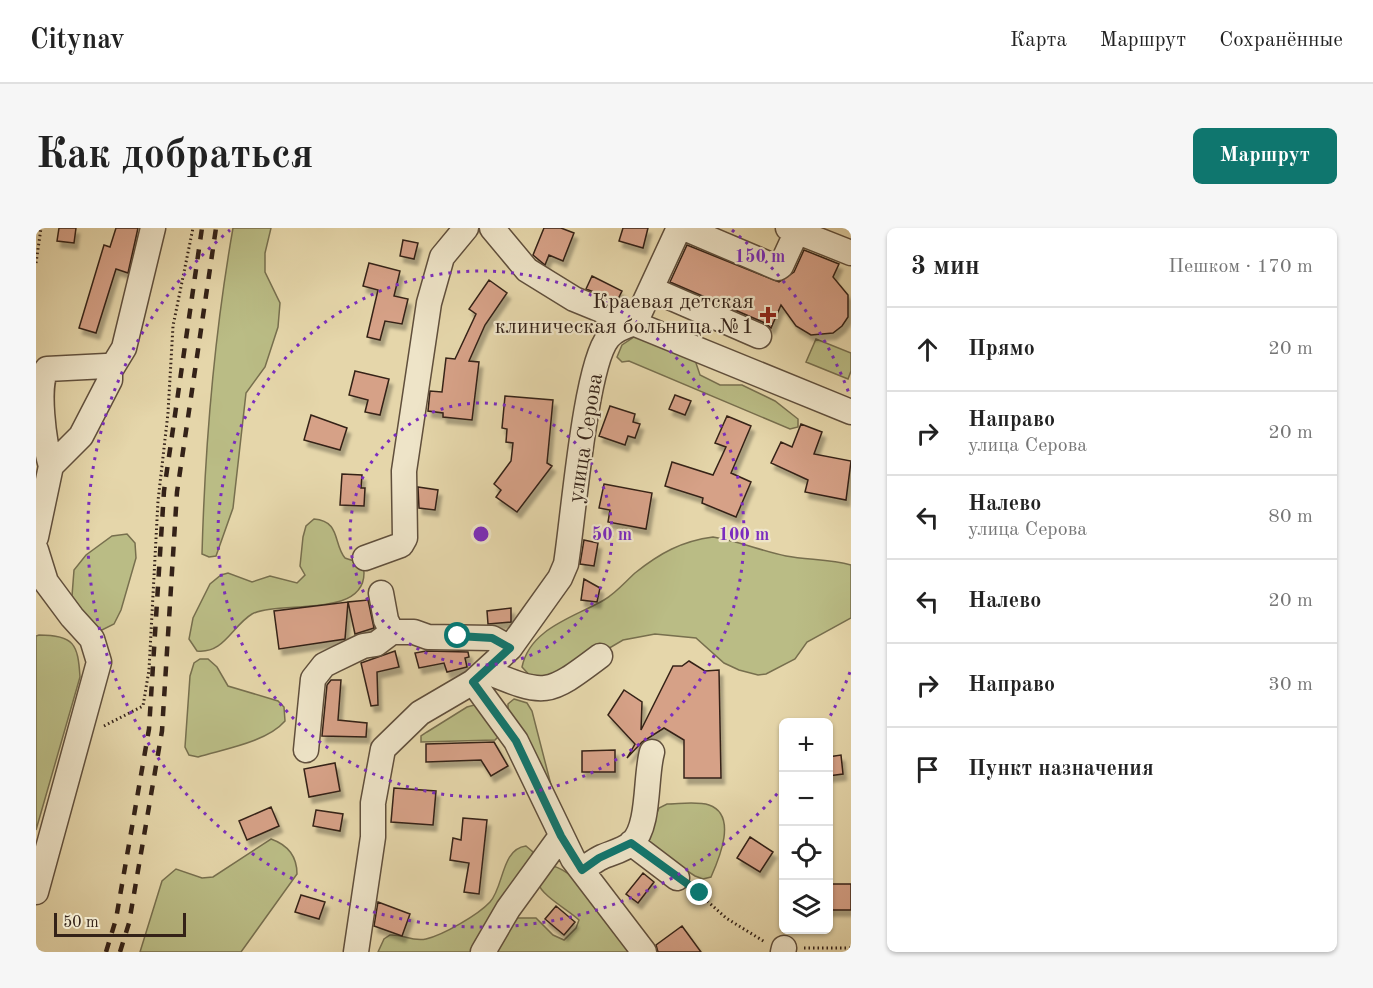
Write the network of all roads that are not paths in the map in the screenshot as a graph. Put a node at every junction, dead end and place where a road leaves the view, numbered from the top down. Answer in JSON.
{"nodes":[{"id":1,"x":153,"y":228,"type":"edge"},
{"id":2,"x":466,"y":228,"type":"edge"},
{"id":3,"x":492,"y":228,"type":"edge"},
{"id":4,"x":679,"y":228,"type":"edge"},
{"id":5,"x":684,"y":228,"type":"edge"},
{"id":6,"x":793,"y":230,"type":"edge"},
{"id":7,"x":851,"y":253,"type":"edge"},
{"id":8,"x":651,"y":289,"type":"junction"},
{"id":9,"x":635,"y":322,"type":"junction"},
{"id":10,"x":759,"y":336,"type":"dead end"},
{"id":11,"x":110,"y":371,"type":"junction"},
{"id":12,"x":850,"y":410,"type":"edge"},
{"id":13,"x":51,"y":466,"type":"junction"},
{"id":14,"x":36,"y":537,"type":"edge"},
{"id":15,"x":36,"y":550,"type":"edge"},
{"id":16,"x":366,"y":558,"type":"dead end"},
{"id":17,"x":381,"y":593,"type":"dead end"},
{"id":18,"x":392,"y":632,"type":"junction"},
{"id":19,"x":510,"y":648,"type":"junction"},
{"id":20,"x":600,"y":656,"type":"dead end"},
{"id":21,"x":479,"y":677,"type":"junction"},
{"id":22,"x":306,"y":750,"type":"dead end"},
{"id":23,"x":652,"y":752,"type":"dead end"},
{"id":24,"x":561,"y":836,"type":"junction"},
{"id":25,"x":631,"y":843,"type":"junction"},
{"id":26,"x":582,"y":870,"type":"junction"},
{"id":27,"x":678,"y":878,"type":"road end"},
{"id":28,"x":36,"y":892,"type":"edge"},
{"id":29,"x":356,"y":952,"type":"edge"},
{"id":30,"x":483,"y":952,"type":"edge"},
{"id":31,"x":644,"y":952,"type":"edge"}],
"edges":[{"from":1,"to":11,"type":"street"},
{"from":2,"to":16,"type":"street"},
{"from":3,"to":9,"type":"street"},
{"from":4,"to":8,"type":"street"},
{"from":5,"to":6,"type":"street"},
{"from":6,"to":7,"type":"street"},
{"from":8,"to":9,"type":"street"},
{"from":8,"to":10,"type":"street"},
{"from":9,"to":12,"type":"street"},
{"from":9,"to":19,"type":"street","name":"улица Серова"},
{"from":11,"to":13,"type":"street"},
{"from":11,"to":13,"type":"street"},
{"from":13,"to":14,"type":"street"},
{"from":15,"to":28,"type":"street"},
{"from":17,"to":18,"type":"street"},
{"from":18,"to":19,"type":"street"},
{"from":18,"to":22,"type":"street"},
{"from":19,"to":21,"type":"street","name":"улица Серова"},
{"from":20,"to":21,"type":"street"},
{"from":21,"to":24,"type":"street"},
{"from":21,"to":29,"type":"street","name":"улица Серова"},
{"from":23,"to":25,"type":"street"},
{"from":24,"to":26,"type":"street"},
{"from":24,"to":30,"type":"street"},
{"from":25,"to":26,"type":"street"},
{"from":25,"to":27,"type":"street"},
{"from":26,"to":31,"type":"street"}]}
